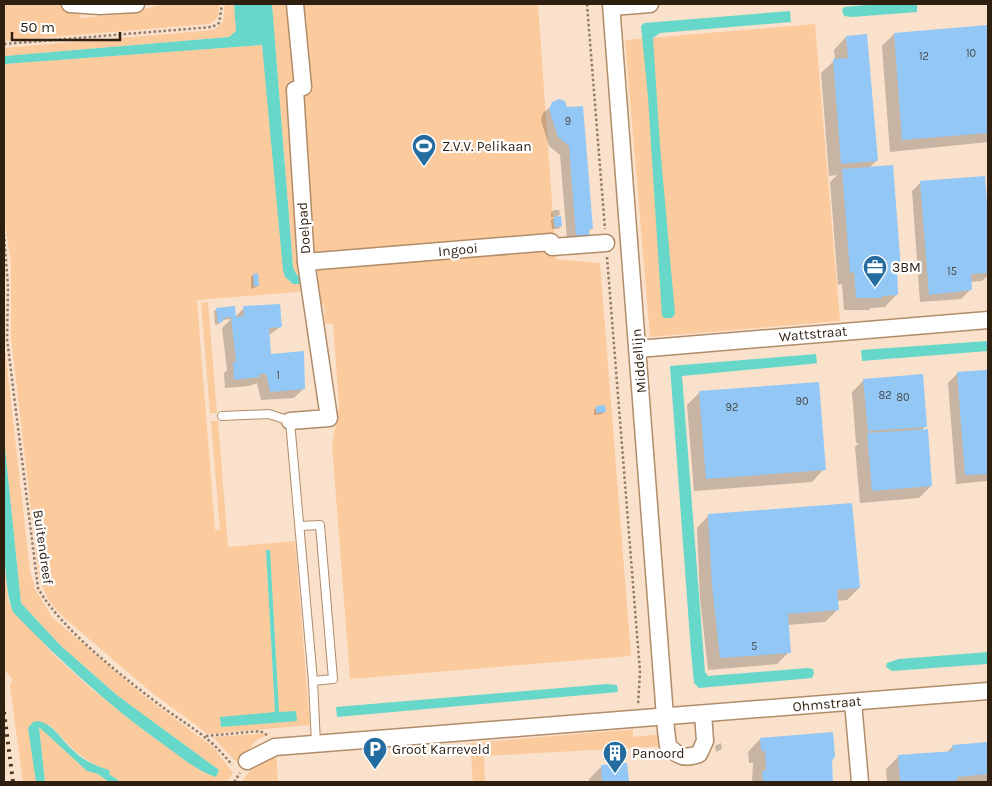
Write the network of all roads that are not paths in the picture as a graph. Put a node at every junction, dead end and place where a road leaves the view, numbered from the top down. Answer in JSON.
{"nodes":[{"id":1,"x":70,"y":4,"type":"edge"},
{"id":2,"x":136,"y":4,"type":"edge"},
{"id":3,"x":296,"y":4,"type":"edge"},
{"id":4,"x":650,"y":4,"type":"edge"},
{"id":5,"x":611,"y":5,"type":"edge"},
{"id":6,"x":606,"y":243,"type":"road end"},
{"id":7,"x":306,"y":262,"type":"junction"},
{"id":8,"x":988,"y":320,"type":"edge"},
{"id":9,"x":638,"y":349,"type":"junction"},
{"id":10,"x":222,"y":416,"type":"dead end"},
{"id":11,"x":290,"y":421,"type":"junction"},
{"id":12,"x":300,"y":526,"type":"junction"},
{"id":13,"x":313,"y":681,"type":"junction"},
{"id":14,"x":988,"y":691,"type":"edge"},
{"id":15,"x":853,"y":702,"type":"junction"},
{"id":16,"x":703,"y":714,"type":"junction"},
{"id":17,"x":666,"y":718,"type":"junction"},
{"id":18,"x":316,"y":744,"type":"junction"},
{"id":19,"x":243,"y":768,"type":"road end"},
{"id":20,"x":860,"y":782,"type":"edge"}],
"edges":[{"from":1,"to":2,"type":"street"},
{"from":3,"to":7,"type":"street","name":"Doelpad"},
{"from":4,"to":5,"type":"street"},
{"from":5,"to":9,"type":"street","name":"Middellijn"},
{"from":6,"to":7,"type":"street","name":"Ingooi"},
{"from":7,"to":11,"type":"street","name":"Doelpad"},
{"from":8,"to":9,"type":"street","name":"Wattstraat"},
{"from":9,"to":17,"type":"street","name":"Middellijn"},
{"from":10,"to":11,"type":"lane"},
{"from":11,"to":12,"type":"lane"},
{"from":12,"to":13,"type":"lane"},
{"from":12,"to":13,"type":"lane"},
{"from":13,"to":18,"type":"lane"},
{"from":14,"to":15,"type":"street","name":"Ohmstraat"},
{"from":15,"to":16,"type":"street","name":"Ohmstraat"},
{"from":15,"to":20,"type":"street"},
{"from":16,"to":17,"type":"street","name":"Ohmstraat"},
{"from":16,"to":17,"type":"street"},
{"from":17,"to":18,"type":"street"},
{"from":18,"to":19,"type":"street"}]}
